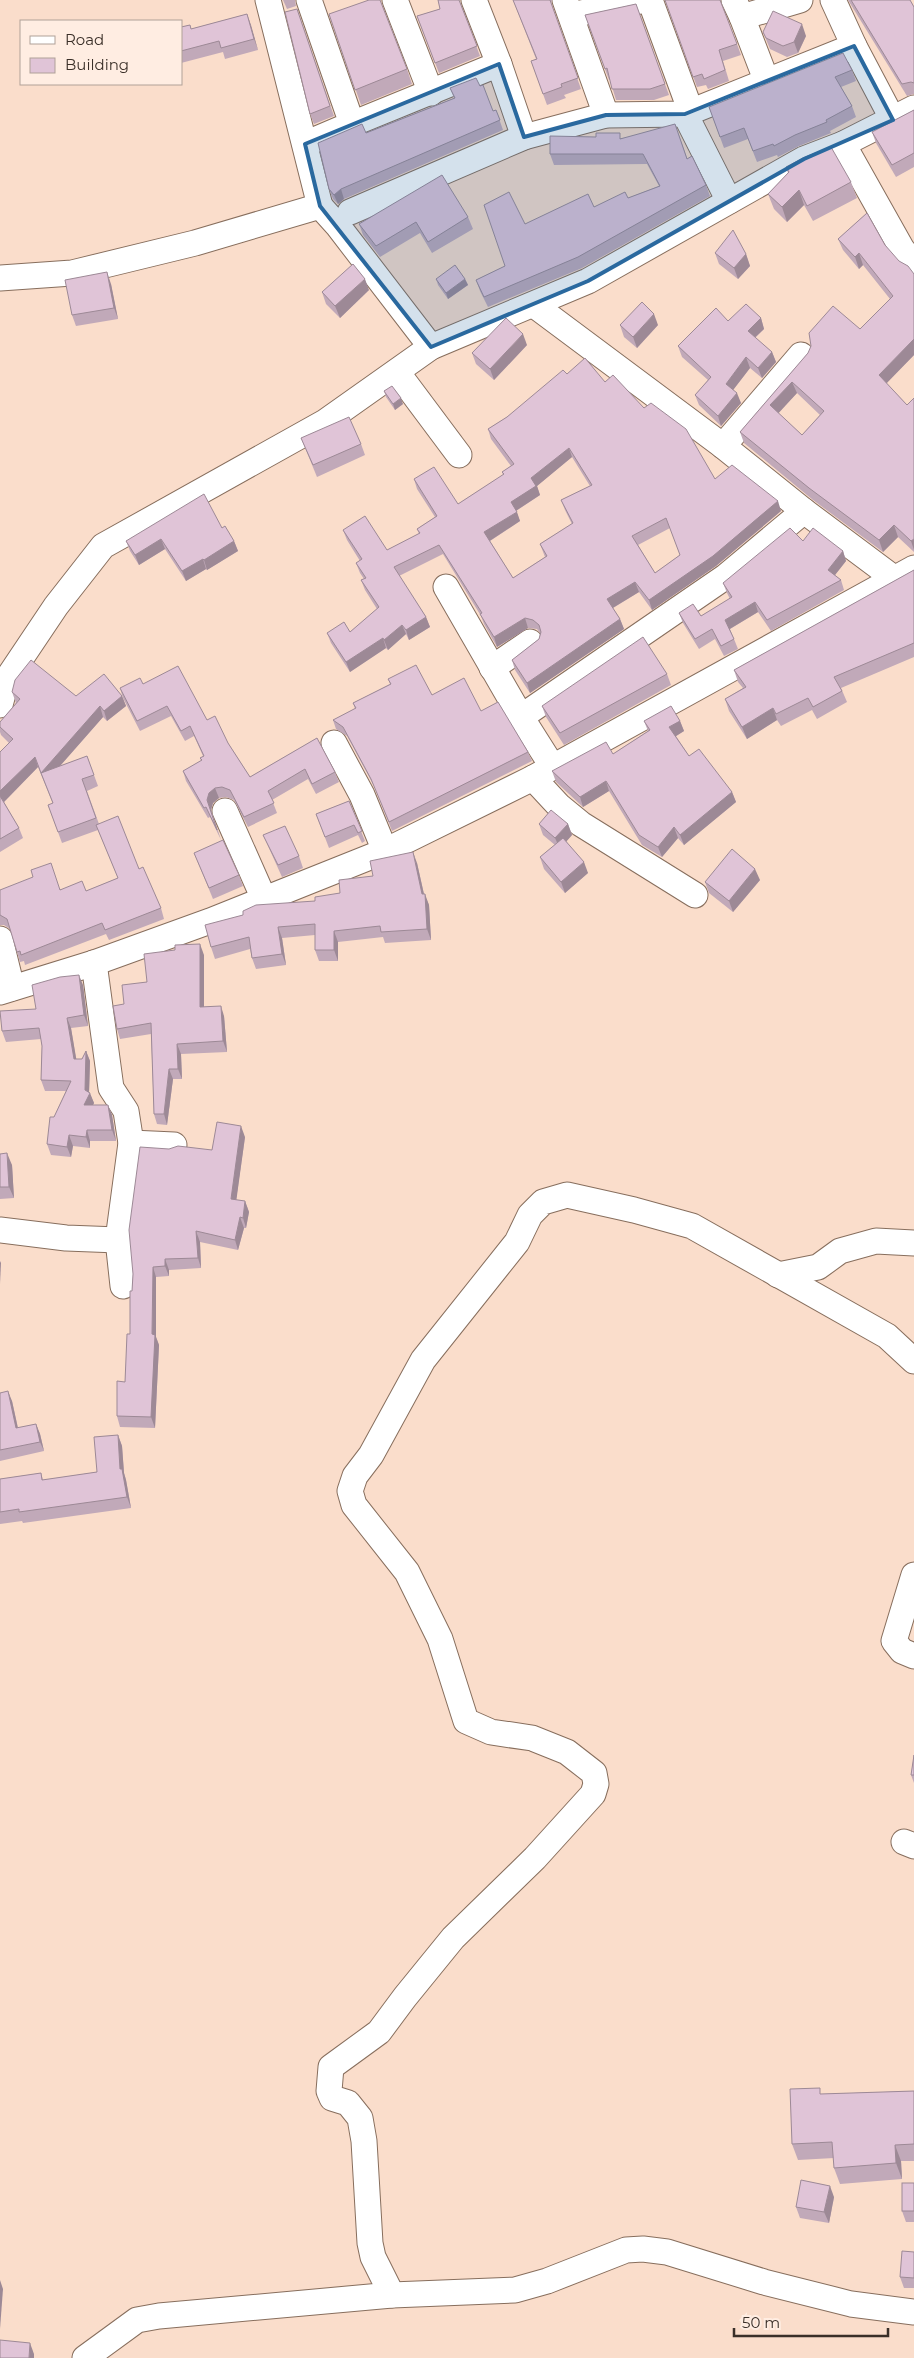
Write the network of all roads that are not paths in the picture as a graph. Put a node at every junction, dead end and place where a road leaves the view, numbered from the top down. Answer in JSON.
{"nodes":[{"id":1,"x":268,"y":0,"type":"edge"},
{"id":2,"x":395,"y":0,"type":"edge"},
{"id":3,"x":474,"y":0,"type":"edge"},
{"id":4,"x":645,"y":0,"type":"edge"},
{"id":5,"x":650,"y":0,"type":"edge"},
{"id":6,"x":800,"y":0,"type":"edge"},
{"id":7,"x":833,"y":0,"type":"edge"},
{"id":8,"x":568,"y":7,"type":"edge"},
{"id":9,"x":738,"y":9,"type":"edge"},
{"id":10,"x":312,"y":10,"type":"edge"},
{"id":11,"x":342,"y":11,"type":"edge"},
{"id":12,"x":854,"y":46,"type":"junction"},
{"id":13,"x":499,"y":64,"type":"junction"},
{"id":14,"x":766,"y":82,"type":"junction"},
{"id":15,"x":431,"y":93,"type":"junction"},
{"id":16,"x":688,"y":113,"type":"junction"},
{"id":17,"x":904,"y":114,"type":"edge"},
{"id":18,"x":606,"y":115,"type":"junction"},
{"id":19,"x":352,"y":124,"type":"junction"},
{"id":20,"x":524,"y":137,"type":"junction"},
{"id":21,"x":305,"y":144,"type":"junction"},
{"id":22,"x":843,"y":144,"type":"junction"},
{"id":23,"x":728,"y":200,"type":"junction"},
{"id":24,"x":320,"y":206,"type":"junction"},
{"id":25,"x":350,"y":212,"type":"dead end"},
{"id":26,"x":914,"y":264,"type":"edge"},
{"id":27,"x":0,"y":278,"type":"edge"},
{"id":28,"x":534,"y":305,"type":"junction"},
{"id":29,"x":431,"y":348,"type":"junction"},
{"id":30,"x":801,"y":355,"type":"dead end"},
{"id":31,"x":396,"y":372,"type":"junction"},
{"id":32,"x":723,"y":446,"type":"junction"},
{"id":33,"x":459,"y":455,"type":"dead end"},
{"id":34,"x":804,"y":511,"type":"junction"},
{"id":35,"x":905,"y":574,"type":"edge"},
{"id":36,"x":446,"y":587,"type":"dead end"},
{"id":37,"x":530,"y":642,"type":"dead end"},
{"id":38,"x":492,"y":668,"type":"junction"},
{"id":39,"x":0,"y":705,"type":"edge"},
{"id":40,"x":521,"y":717,"type":"junction"},
{"id":41,"x":334,"y":743,"type":"dead end"},
{"id":42,"x":542,"y":772,"type":"junction"},
{"id":43,"x":225,"y":811,"type":"dead end"},
{"id":44,"x":385,"y":851,"type":"junction"},
{"id":45,"x":695,"y":895,"type":"dead end"},
{"id":46,"x":264,"y":899,"type":"junction"},
{"id":47,"x":0,"y":939,"type":"edge"},
{"id":48,"x":94,"y":963,"type":"junction"},
{"id":49,"x":6,"y":990,"type":"edge"},
{"id":50,"x":131,"y":1143,"type":"junction"},
{"id":51,"x":174,"y":1145,"type":"edge"},
{"id":52,"x":0,"y":1230,"type":"edge"},
{"id":53,"x":118,"y":1240,"type":"junction"},
{"id":54,"x":914,"y":1242,"type":"edge"},
{"id":55,"x":778,"y":1274,"type":"junction"},
{"id":56,"x":123,"y":1286,"type":"dead end"},
{"id":57,"x":914,"y":1361,"type":"edge"},
{"id":58,"x":914,"y":1575,"type":"edge"},
{"id":59,"x":914,"y":1656,"type":"edge"},
{"id":60,"x":392,"y":2296,"type":"junction"},
{"id":61,"x":914,"y":2312,"type":"edge"},
{"id":62,"x":85,"y":2358,"type":"edge"}],
"edges":[{"from":1,"to":21,"type":"street"},
{"from":2,"to":15,"type":"street"},
{"from":3,"to":13,"type":"street"},
{"from":4,"to":8,"type":"street"},
{"from":5,"to":16,"type":"street"},
{"from":6,"to":9,"type":"street"},
{"from":7,"to":12,"type":"street"},
{"from":8,"to":18,"type":"street"},
{"from":9,"to":14,"type":"street"},
{"from":10,"to":11,"type":"street"},
{"from":10,"to":19,"type":"street"},
{"from":12,"to":14,"type":"street"},
{"from":12,"to":17,"type":"street"},
{"from":13,"to":15,"type":"street"},
{"from":13,"to":20,"type":"street"},
{"from":14,"to":16,"type":"street"},
{"from":15,"to":19,"type":"street"},
{"from":16,"to":18,"type":"street"},
{"from":16,"to":23,"type":"street"},
{"from":17,"to":22,"type":"street"},
{"from":18,"to":20,"type":"street"},
{"from":19,"to":21,"type":"street"},
{"from":20,"to":25,"type":"street"},
{"from":21,"to":24,"type":"street"},
{"from":22,"to":23,"type":"street"},
{"from":22,"to":26,"type":"street"},
{"from":23,"to":28,"type":"street"},
{"from":24,"to":27,"type":"street"},
{"from":24,"to":29,"type":"street"},
{"from":28,"to":29,"type":"street"},
{"from":28,"to":32,"type":"street"},
{"from":29,"to":31,"type":"street"},
{"from":30,"to":32,"type":"street"},
{"from":31,"to":33,"type":"street"},
{"from":31,"to":39,"type":"street"},
{"from":32,"to":34,"type":"street"},
{"from":34,"to":35,"type":"street"},
{"from":34,"to":40,"type":"street"},
{"from":35,"to":42,"type":"street"},
{"from":36,"to":38,"type":"street"},
{"from":37,"to":38,"type":"street"},
{"from":38,"to":40,"type":"street"},
{"from":40,"to":42,"type":"street"},
{"from":41,"to":44,"type":"street"},
{"from":42,"to":44,"type":"street"},
{"from":42,"to":45,"type":"street"},
{"from":43,"to":46,"type":"street"},
{"from":44,"to":46,"type":"street"},
{"from":46,"to":48,"type":"street"},
{"from":47,"to":49,"type":"street"},
{"from":48,"to":49,"type":"street"},
{"from":48,"to":50,"type":"street"},
{"from":50,"to":51,"type":"street"},
{"from":50,"to":53,"type":"street"},
{"from":52,"to":53,"type":"street"},
{"from":53,"to":56,"type":"street"},
{"from":54,"to":55,"type":"street"},
{"from":55,"to":57,"type":"street"},
{"from":55,"to":60,"type":"street"},
{"from":58,"to":59,"type":"street"},
{"from":60,"to":61,"type":"street"},
{"from":60,"to":62,"type":"street"}]}
